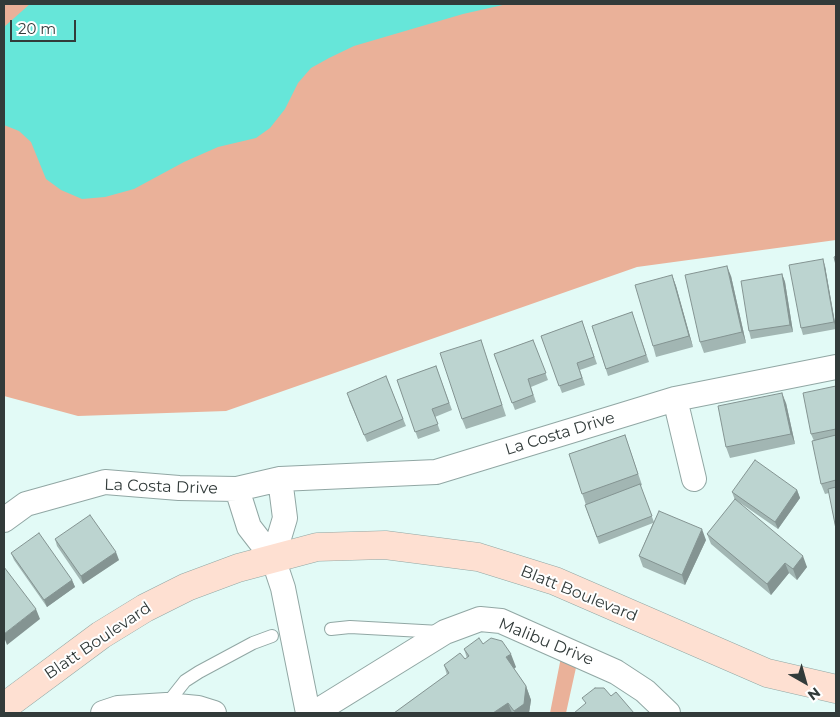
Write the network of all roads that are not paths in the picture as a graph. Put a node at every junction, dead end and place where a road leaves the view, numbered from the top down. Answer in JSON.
{"nodes":[{"id":1,"x":836,"y":367,"type":"edge"},
{"id":2,"x":675,"y":399,"type":"junction"},
{"id":3,"x":280,"y":479,"type":"junction"},
{"id":4,"x":694,"y":479,"type":"dead end"},
{"id":5,"x":236,"y":490,"type":"junction"},
{"id":6,"x":4,"y":520,"type":"edge"},
{"id":7,"x":273,"y":558,"type":"junction"},
{"id":8,"x":331,"y":629,"type":"dead end"},
{"id":9,"x":445,"y":632,"type":"junction"},
{"id":10,"x":272,"y":636,"type":"dead end"},
{"id":11,"x":836,"y":689,"type":"edge"},
{"id":12,"x":9,"y":704,"type":"edge"},
{"id":13,"x":166,"y":705,"type":"junction"},
{"id":14,"x":104,"y":713,"type":"edge"},
{"id":15,"x":214,"y":713,"type":"edge"},
{"id":16,"x":308,"y":713,"type":"edge"},
{"id":17,"x":314,"y":713,"type":"edge"},
{"id":18,"x":668,"y":713,"type":"edge"}],
"edges":[{"from":1,"to":2,"type":"street","name":"La Costa Drive"},
{"from":2,"to":3,"type":"street","name":"La Costa Drive"},
{"from":2,"to":4,"type":"street"},
{"from":3,"to":5,"type":"street","name":"La Costa Drive"},
{"from":3,"to":7,"type":"street"},
{"from":5,"to":6,"type":"street","name":"La Costa Drive"},
{"from":5,"to":7,"type":"street","name":"La Costa Drive"},
{"from":7,"to":11,"type":"street","name":"Blatt Boulevard"},
{"from":7,"to":12,"type":"street","name":"Blatt Boulevard"},
{"from":7,"to":16,"type":"street","name":"La Costa Drive"},
{"from":8,"to":9,"type":"lane"},
{"from":9,"to":17,"type":"street","name":"Malibu Drive"},
{"from":9,"to":18,"type":"street","name":"Malibu Drive"},
{"from":10,"to":13,"type":"lane"},
{"from":13,"to":14,"type":"street"},
{"from":13,"to":15,"type":"street"}]}
